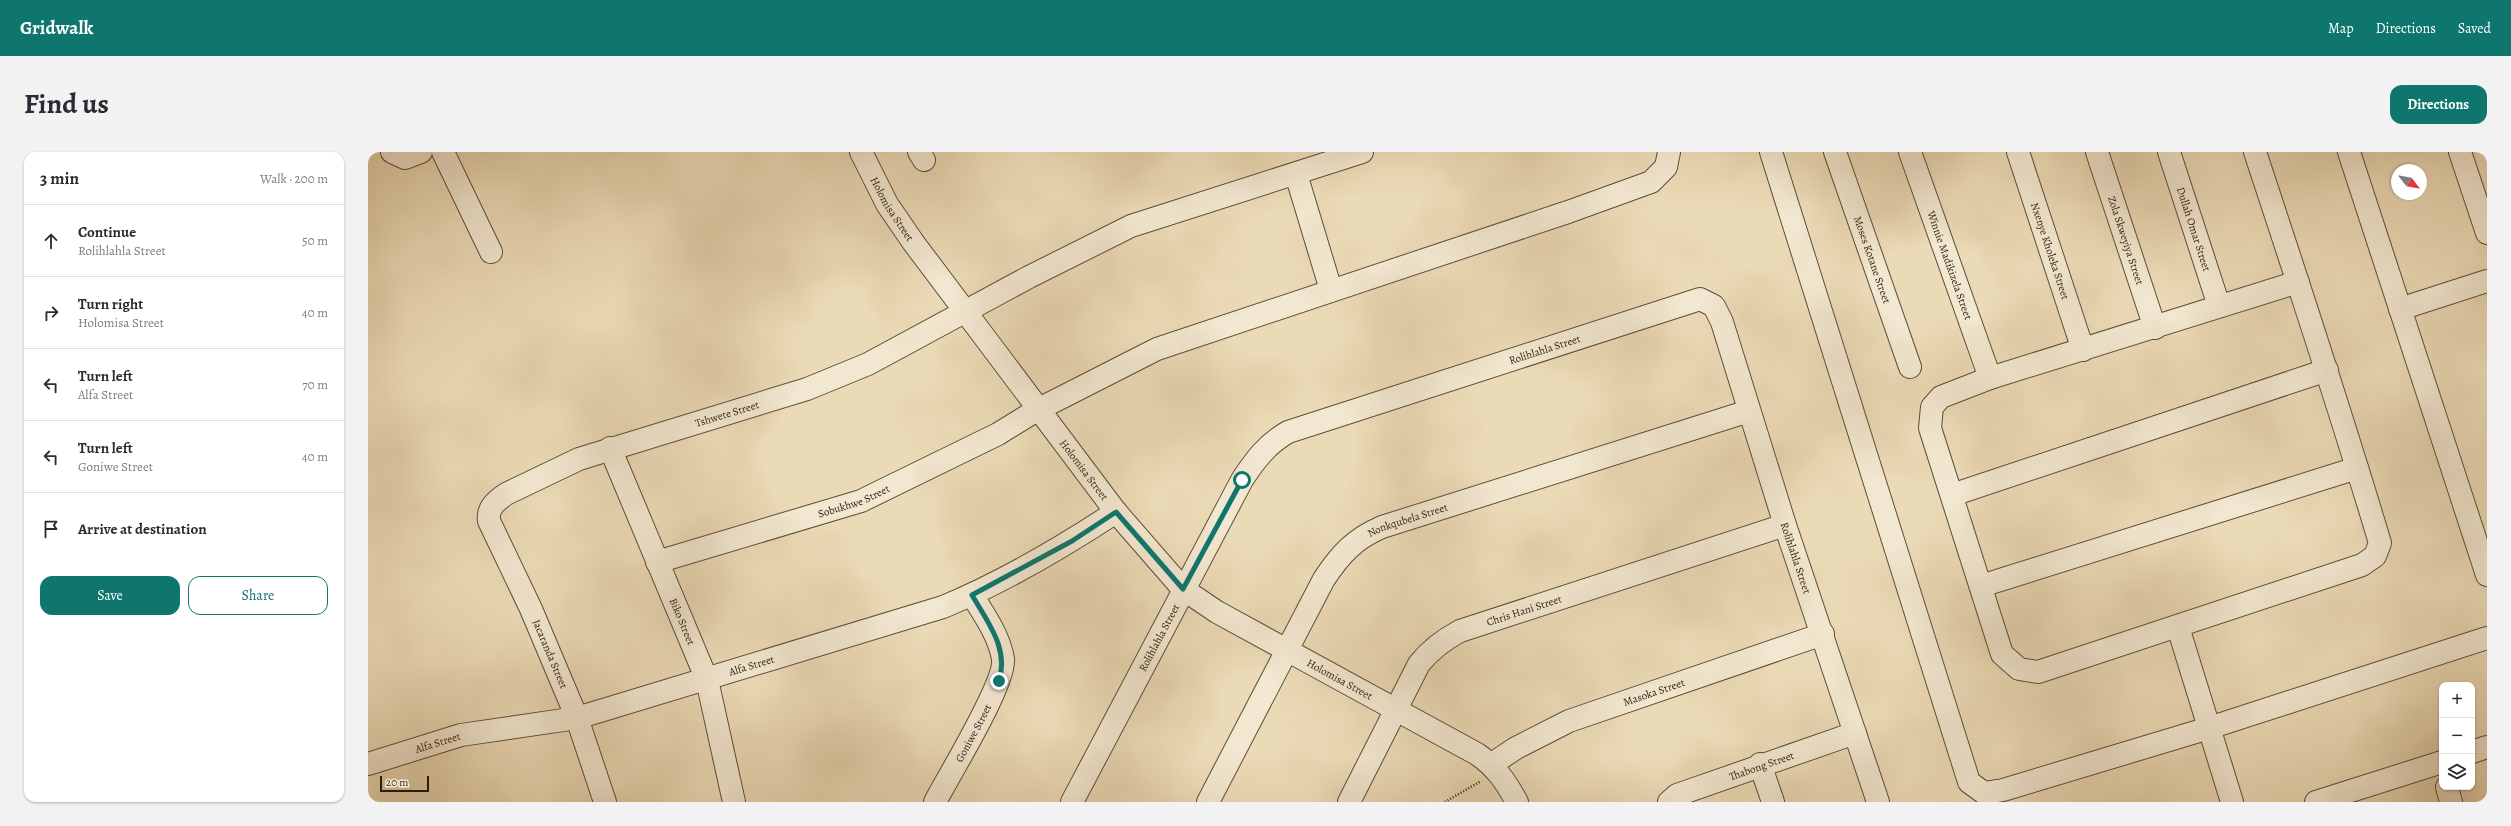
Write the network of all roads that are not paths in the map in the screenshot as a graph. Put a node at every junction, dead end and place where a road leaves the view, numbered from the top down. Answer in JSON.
{"nodes":[{"id":1,"x":392,"y":152,"type":"edge"},
{"id":2,"x":421,"y":152,"type":"edge"},
{"id":3,"x":443,"y":152,"type":"edge"},
{"id":4,"x":861,"y":152,"type":"edge"},
{"id":5,"x":1362,"y":152,"type":"edge"},
{"id":6,"x":1670,"y":152,"type":"edge"},
{"id":7,"x":1771,"y":152,"type":"edge"},
{"id":8,"x":1835,"y":152,"type":"edge"},
{"id":9,"x":1910,"y":152,"type":"edge"},
{"id":10,"x":2018,"y":152,"type":"edge"},
{"id":11,"x":2097,"y":152,"type":"edge"},
{"id":12,"x":2169,"y":152,"type":"edge"},
{"id":13,"x":2255,"y":152,"type":"edge"},
{"id":14,"x":2349,"y":152,"type":"edge"},
{"id":15,"x":2460,"y":152,"type":"edge"},
{"id":16,"x":1296,"y":174,"type":"junction"},
{"id":17,"x":2487,"y":233,"type":"edge"},
{"id":18,"x":491,"y":252,"type":"dead end"},
{"id":19,"x":2487,"y":281,"type":"edge"},
{"id":20,"x":2298,"y":282,"type":"junction"},
{"id":21,"x":1331,"y":290,"type":"junction"},
{"id":22,"x":2219,"y":306,"type":"junction"},
{"id":23,"x":2400,"y":309,"type":"junction"},
{"id":24,"x":966,"y":313,"type":"junction"},
{"id":25,"x":2154,"y":328,"type":"junction"},
{"id":26,"x":2083,"y":350,"type":"junction"},
{"id":27,"x":1910,"y":367,"type":"dead end"},
{"id":28,"x":2327,"y":370,"type":"junction"},
{"id":29,"x":1990,"y":378,"type":"junction"},
{"id":30,"x":1038,"y":410,"type":"junction"},
{"id":31,"x":1749,"y":411,"type":"junction"},
{"id":32,"x":610,"y":448,"type":"junction"},
{"id":33,"x":2358,"y":468,"type":"junction"},
{"id":34,"x":1952,"y":495,"type":"junction"},
{"id":35,"x":489,"y":510,"type":"joint"},
{"id":36,"x":1116,"y":512,"type":"junction"},
{"id":37,"x":1785,"y":525,"type":"junction"},
{"id":38,"x":657,"y":562,"type":"junction"},
{"id":39,"x":2487,"y":575,"type":"edge"},
{"id":40,"x":1981,"y":586,"type":"junction"},
{"id":41,"x":1183,"y":589,"type":"junction"},
{"id":42,"x":972,"y":595,"type":"junction"},
{"id":43,"x":2178,"y":627,"type":"junction"},
{"id":44,"x":1823,"y":634,"type":"junction"},
{"id":45,"x":2487,"y":638,"type":"edge"},
{"id":46,"x":1287,"y":649,"type":"junction"},
{"id":47,"x":707,"y":680,"type":"junction"},
{"id":48,"x":1398,"y":709,"type":"junction"},
{"id":49,"x":577,"y":718,"type":"junction"},
{"id":50,"x":2209,"y":728,"type":"junction"},
{"id":51,"x":1855,"y":733,"type":"junction"},
{"id":52,"x":2487,"y":747,"type":"edge"},
{"id":53,"x":2475,"y":751,"type":"edge"},
{"id":54,"x":368,"y":764,"type":"edge"},
{"id":55,"x":1760,"y":764,"type":"junction"},
{"id":56,"x":2439,"y":767,"type":"edge"},
{"id":57,"x":1495,"y":768,"type":"junction"},
{"id":58,"x":2448,"y":790,"type":"edge"},
{"id":59,"x":2349,"y":797,"type":"edge"},
{"id":60,"x":937,"y":801,"type":"edge"},
{"id":61,"x":605,"y":802,"type":"edge"},
{"id":62,"x":734,"y":802,"type":"edge"},
{"id":63,"x":1072,"y":802,"type":"edge"},
{"id":64,"x":1208,"y":802,"type":"edge"},
{"id":65,"x":1349,"y":802,"type":"edge"},
{"id":66,"x":1517,"y":802,"type":"edge"},
{"id":67,"x":1669,"y":802,"type":"edge"},
{"id":68,"x":1773,"y":802,"type":"edge"},
{"id":69,"x":1878,"y":802,"type":"edge"},
{"id":70,"x":2232,"y":802,"type":"edge"},
{"id":71,"x":2316,"y":802,"type":"edge"},
{"id":72,"x":2452,"y":802,"type":"edge"}],
"edges":[{"from":1,"to":2,"type":"street"},
{"from":3,"to":18,"type":"street"},
{"from":4,"to":24,"type":"street","name":"Holomisa Street"},
{"from":5,"to":16,"type":"street","name":"Tshwete Street"},
{"from":6,"to":21,"type":"street","name":"Sobukhwe Street"},
{"from":7,"to":50,"type":"street"},
{"from":8,"to":27,"type":"street","name":"Moses Kotane Street"},
{"from":9,"to":29,"type":"street","name":"Winnie Madikizela Street"},
{"from":10,"to":26,"type":"street","name":"Nxenye Kholeka Street"},
{"from":11,"to":25,"type":"street","name":"Zola Skweyiya Street"},
{"from":12,"to":22,"type":"street","name":"Dullah Omar Street"},
{"from":13,"to":20,"type":"street"},
{"from":14,"to":23,"type":"street"},
{"from":15,"to":17,"type":"street"},
{"from":16,"to":21,"type":"street"},
{"from":16,"to":24,"type":"street","name":"Tshwete Street"},
{"from":19,"to":23,"type":"street"},
{"from":20,"to":22,"type":"street"},
{"from":20,"to":28,"type":"street"},
{"from":21,"to":30,"type":"street","name":"Sobukhwe Street"},
{"from":22,"to":25,"type":"street"},
{"from":23,"to":39,"type":"street"},
{"from":24,"to":30,"type":"street","name":"Holomisa Street"},
{"from":24,"to":32,"type":"street","name":"Tshwete Street"},
{"from":25,"to":26,"type":"street"},
{"from":26,"to":29,"type":"street"},
{"from":28,"to":33,"type":"street"},
{"from":28,"to":34,"type":"street"},
{"from":29,"to":34,"type":"street"},
{"from":30,"to":36,"type":"street","name":"Holomisa Street"},
{"from":30,"to":38,"type":"street","name":"Sobukhwe Street"},
{"from":31,"to":37,"type":"street","name":"Rolihlahla Street"},
{"from":31,"to":41,"type":"street","name":"Rolihlahla Street"},
{"from":31,"to":46,"type":"street","name":"Nonkqubela Street"},
{"from":32,"to":35,"type":"street","name":"Tshwete Street"},
{"from":32,"to":38,"type":"street","name":"Biko Street"},
{"from":33,"to":40,"type":"street"},
{"from":33,"to":43,"type":"street"},
{"from":34,"to":40,"type":"street"},
{"from":35,"to":49,"type":"street","name":"Jacaranda Street"},
{"from":36,"to":41,"type":"street","name":"Holomisa Street"},
{"from":36,"to":42,"type":"street","name":"Alfa Street"},
{"from":37,"to":44,"type":"street","name":"Rolihlahla Street"},
{"from":37,"to":48,"type":"street","name":"Chris Hani Street"},
{"from":38,"to":47,"type":"street","name":"Biko Street"},
{"from":40,"to":43,"type":"street"},
{"from":41,"to":46,"type":"street","name":"Holomisa Street"},
{"from":41,"to":63,"type":"street","name":"Rolihlahla Street"},
{"from":42,"to":47,"type":"street","name":"Alfa Street"},
{"from":42,"to":60,"type":"street","name":"Goniwe Street"},
{"from":43,"to":50,"type":"street"},
{"from":44,"to":51,"type":"street","name":"Rolihlahla Street"},
{"from":44,"to":57,"type":"street","name":"Masoka Street"},
{"from":45,"to":50,"type":"street"},
{"from":46,"to":48,"type":"street","name":"Holomisa Street"},
{"from":46,"to":64,"type":"street","name":"Nonkqubela Street"},
{"from":47,"to":49,"type":"street","name":"Alfa Street"},
{"from":47,"to":62,"type":"street","name":"Biko Street"},
{"from":48,"to":57,"type":"street","name":"Holomisa Street"},
{"from":48,"to":65,"type":"street","name":"Chris Hani Street"},
{"from":49,"to":54,"type":"street","name":"Alfa Street"},
{"from":49,"to":61,"type":"street","name":"Jacaranda Street"},
{"from":50,"to":70,"type":"street"},
{"from":51,"to":55,"type":"street","name":"Thabong Street"},
{"from":51,"to":69,"type":"street","name":"Rolihlahla Street"},
{"from":52,"to":53,"type":"street"},
{"from":55,"to":67,"type":"street","name":"Thabong Street"},
{"from":55,"to":68,"type":"street"},
{"from":56,"to":59,"type":"street"},
{"from":57,"to":66,"type":"street","name":"Holomisa Street"},
{"from":58,"to":72,"type":"street"},
{"from":59,"to":71,"type":"street"}]}
